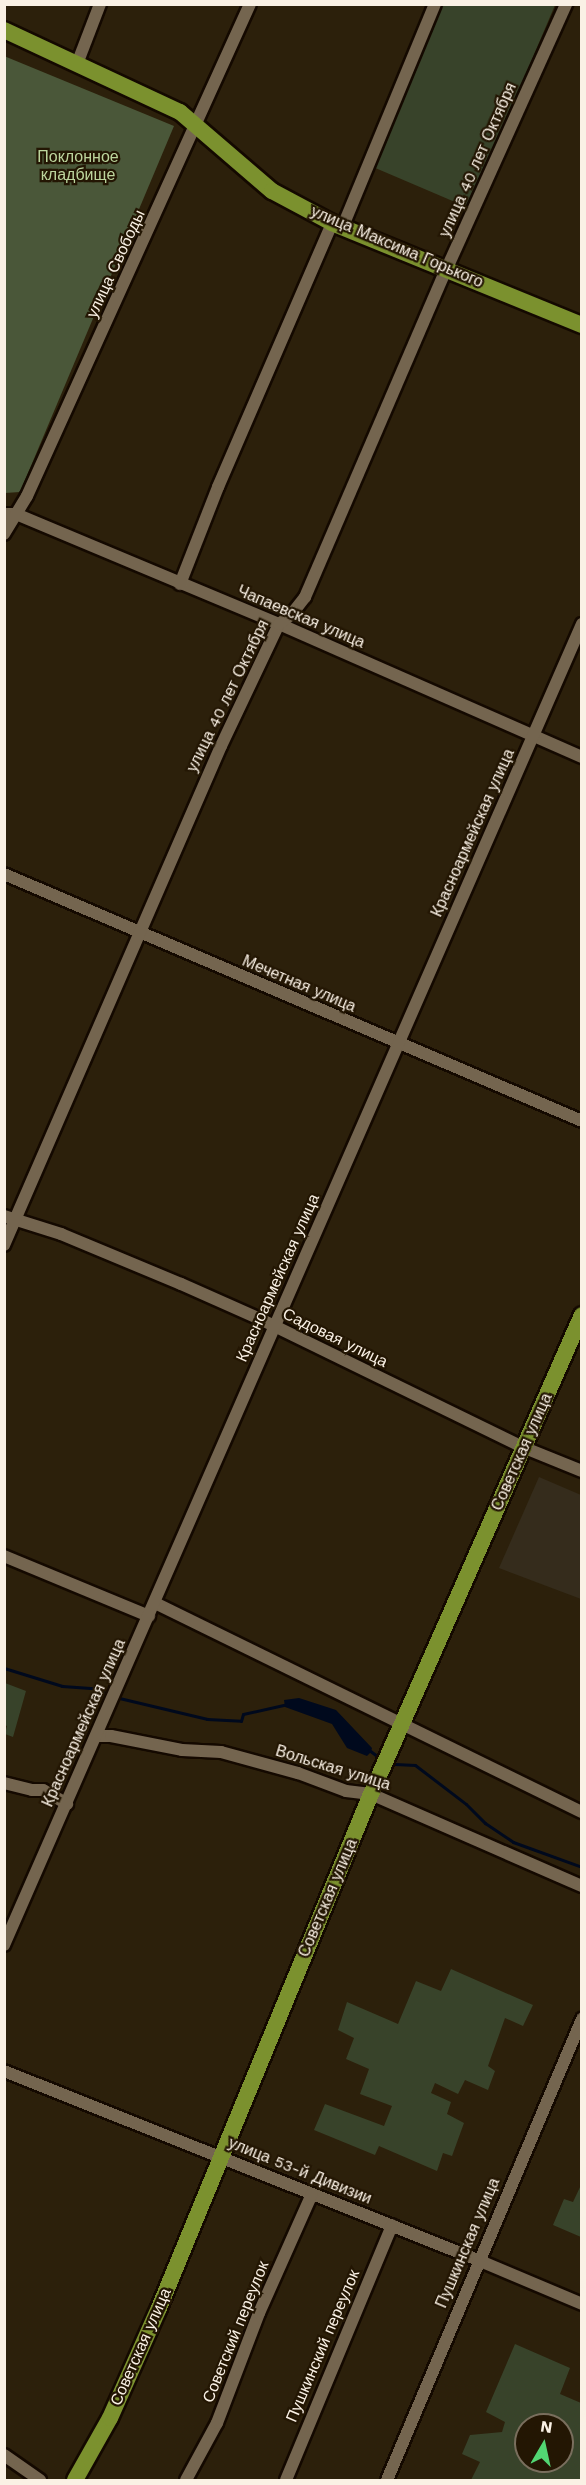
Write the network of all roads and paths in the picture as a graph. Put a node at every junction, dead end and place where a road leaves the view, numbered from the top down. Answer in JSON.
{"nodes":[{"id":1,"x":100,"y":4,"type":"edge"},
{"id":2,"x":250,"y":4,"type":"edge"},
{"id":3,"x":435,"y":4,"type":"edge"},
{"id":4,"x":566,"y":4,"type":"edge"},
{"id":5,"x":4,"y":30,"type":"edge"},
{"id":6,"x":77,"y":64,"type":"junction"},
{"id":7,"x":198,"y":124,"type":"junction"},
{"id":8,"x":338,"y":225,"type":"junction"},
{"id":9,"x":447,"y":268,"type":"junction"},
{"id":10,"x":582,"y":325,"type":"edge"},
{"id":11,"x":10,"y":514,"type":"edge"},
{"id":12,"x":4,"y":534,"type":"edge"},
{"id":13,"x":180,"y":584,"type":"junction"},
{"id":14,"x":279,"y":624,"type":"junction"},
{"id":15,"x":582,"y":624,"type":"edge"},
{"id":16,"x":533,"y":736,"type":"junction"},
{"id":17,"x":582,"y":757,"type":"edge"},
{"id":18,"x":4,"y":874,"type":"edge"},
{"id":19,"x":138,"y":934,"type":"junction"},
{"id":20,"x":398,"y":1044,"type":"junction"},
{"id":21,"x":582,"y":1121,"type":"edge"},
{"id":22,"x":10,"y":1218,"type":"edge"},
{"id":23,"x":4,"y":1245,"type":"edge"},
{"id":24,"x":582,"y":1315,"type":"edge"},
{"id":25,"x":274,"y":1328,"type":"junction"},
{"id":26,"x":525,"y":1448,"type":"junction"},
{"id":27,"x":582,"y":1471,"type":"edge"},
{"id":28,"x":4,"y":1556,"type":"edge"},
{"id":29,"x":155,"y":1603,"type":"junction"},
{"id":30,"x":149,"y":1616,"type":"junction"},
{"id":31,"x":403,"y":1724,"type":"junction"},
{"id":32,"x":99,"y":1732,"type":"junction"},
{"id":33,"x":4,"y":1783,"type":"edge"},
{"id":34,"x":371,"y":1794,"type":"junction"},
{"id":35,"x":67,"y":1804,"type":"junction"},
{"id":36,"x":582,"y":1812,"type":"edge"},
{"id":37,"x":582,"y":1886,"type":"edge"},
{"id":38,"x":4,"y":1945,"type":"edge"},
{"id":39,"x":582,"y":2019,"type":"edge"},
{"id":40,"x":4,"y":2072,"type":"edge"},
{"id":41,"x":220,"y":2158,"type":"junction"},
{"id":42,"x":312,"y":2194,"type":"junction"},
{"id":43,"x":392,"y":2226,"type":"junction"},
{"id":44,"x":478,"y":2260,"type":"junction"},
{"id":45,"x":582,"y":2304,"type":"edge"},
{"id":46,"x":4,"y":2455,"type":"edge"},
{"id":47,"x":40,"y":2481,"type":"edge"},
{"id":48,"x":75,"y":2481,"type":"edge"},
{"id":49,"x":186,"y":2481,"type":"edge"},
{"id":50,"x":286,"y":2481,"type":"edge"},
{"id":51,"x":387,"y":2481,"type":"edge"}],
"edges":[{"from":1,"to":6,"type":"street"},
{"from":2,"to":7,"type":"street","name":"улица Свободы"},
{"from":3,"to":8,"type":"street"},
{"from":4,"to":9,"type":"street","name":"улица 40 лет Октября"},
{"from":5,"to":6,"type":"main road","name":"улица Максима Горького"},
{"from":6,"to":7,"type":"main road","name":"улица Максима Горького"},
{"from":7,"to":8,"type":"main road","name":"улица Максима Горького"},
{"from":7,"to":11,"type":"street","name":"улица Свободы"},
{"from":8,"to":9,"type":"main road","name":"улица Максима Горького"},
{"from":8,"to":13,"type":"street"},
{"from":9,"to":10,"type":"main road","name":"улица Максима Горького"},
{"from":9,"to":14,"type":"street","name":"улица 40 лет Октября"},
{"from":11,"to":12,"type":"street","name":"улица Свободы"},
{"from":11,"to":13,"type":"street","name":"Чапаевская улица"},
{"from":13,"to":14,"type":"street","name":"Чапаевская улица"},
{"from":14,"to":16,"type":"street","name":"Чапаевская улица"},
{"from":14,"to":19,"type":"street","name":"улица 40 лет Октября"},
{"from":15,"to":16,"type":"street","name":"Красноармейская улица"},
{"from":16,"to":17,"type":"street","name":"Чапаевская улица"},
{"from":16,"to":20,"type":"street","name":"Красноармейская улица"},
{"from":18,"to":19,"type":"street","name":"Мечетная улица"},
{"from":19,"to":20,"type":"street","name":"Мечетная улица"},
{"from":19,"to":22,"type":"street","name":"улица 40 лет Октября"},
{"from":20,"to":21,"type":"street","name":"Мечетная улица"},
{"from":20,"to":25,"type":"street","name":"Красноармейская улица"},
{"from":22,"to":23,"type":"street","name":"улица 40 лет Октября"},
{"from":22,"to":25,"type":"street","name":"Садовая улица"},
{"from":24,"to":26,"type":"main road","name":"Советская улица"},
{"from":25,"to":26,"type":"street","name":"Садовая улица"},
{"from":25,"to":29,"type":"street","name":"Красноармейская улица"},
{"from":26,"to":27,"type":"street","name":"Садовая улица"},
{"from":26,"to":31,"type":"main road","name":"Советская улица"},
{"from":28,"to":30,"type":"street"},
{"from":29,"to":30,"type":"street","name":"Красноармейская улица"},
{"from":29,"to":31,"type":"street"},
{"from":30,"to":32,"type":"street","name":"Красноармейская улица"},
{"from":31,"to":34,"type":"main road","name":"Советская улица"},
{"from":31,"to":36,"type":"street"},
{"from":32,"to":34,"type":"street","name":"Вольская улица"},
{"from":32,"to":35,"type":"street","name":"Красноармейская улица"},
{"from":33,"to":35,"type":"street"},
{"from":34,"to":37,"type":"street","name":"Вольская улица"},
{"from":34,"to":41,"type":"main road","name":"Советская улица"},
{"from":35,"to":38,"type":"street","name":"Красноармейская улица"},
{"from":39,"to":44,"type":"street","name":"Пушкинская улица"},
{"from":40,"to":41,"type":"street","name":"улица 53-й Дивизии"},
{"from":41,"to":42,"type":"street","name":"улица 53-й Дивизии"},
{"from":41,"to":48,"type":"main road","name":"Советская улица"},
{"from":42,"to":43,"type":"street","name":"улица 53-й Дивизии"},
{"from":42,"to":49,"type":"street","name":"Советский переулок"},
{"from":43,"to":44,"type":"street","name":"улица 53-й Дивизии"},
{"from":43,"to":50,"type":"street","name":"Пушкинский переулок"},
{"from":44,"to":45,"type":"street","name":"улица 53-й Дивизии"},
{"from":44,"to":51,"type":"street","name":"Пушкинская улица"},
{"from":46,"to":47,"type":"street"}]}
